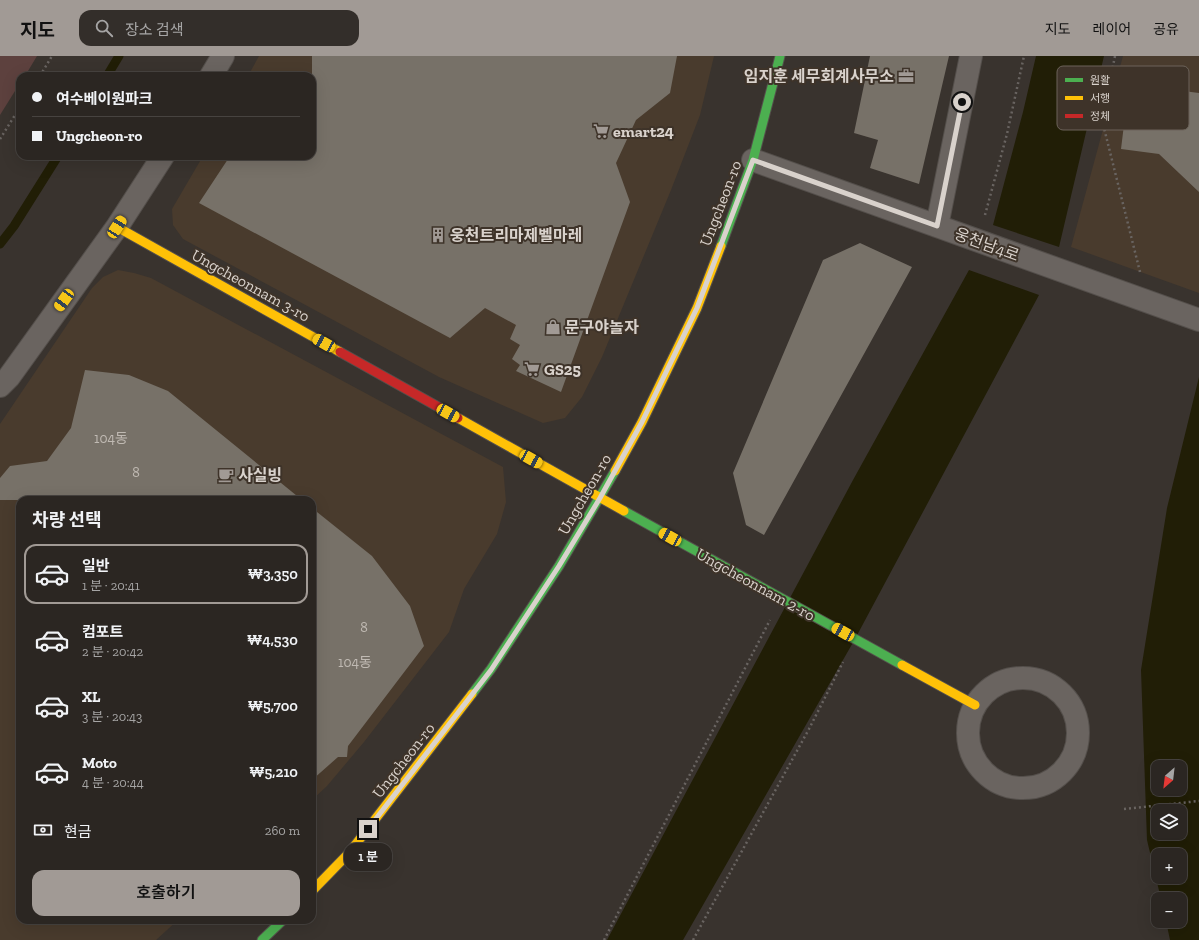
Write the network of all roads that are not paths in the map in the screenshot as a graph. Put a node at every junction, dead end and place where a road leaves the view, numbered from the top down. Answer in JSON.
{"nodes":[{"id":1,"x":223,"y":56,"type":"edge"},
{"id":2,"x":780,"y":56,"type":"edge"},
{"id":3,"x":971,"y":56,"type":"edge"},
{"id":4,"x":213,"y":72,"type":"edge"},
{"id":5,"x":160,"y":160,"type":"edge"},
{"id":6,"x":753,"y":160,"type":"junction"},
{"id":7,"x":937,"y":226,"type":"junction"},
{"id":8,"x":117,"y":227,"type":"junction"},
{"id":9,"x":1199,"y":320,"type":"edge"},
{"id":10,"x":0,"y":386,"type":"edge"},
{"id":11,"x":600,"y":498,"type":"junction"},
{"id":12,"x":976,"y":705,"type":"junction"},
{"id":13,"x":316,"y":887,"type":"edge"},
{"id":14,"x":279,"y":924,"type":"edge"},
{"id":15,"x":262,"y":940,"type":"edge"}],
"edges":[{"from":1,"to":4,"type":"street"},
{"from":2,"to":6,"type":"street","name":"Ungcheon-ro"},
{"from":3,"to":7,"type":"street"},
{"from":5,"to":8,"type":"street"},
{"from":6,"to":7,"type":"street","name":"웅천남4로"},
{"from":6,"to":11,"type":"street","name":"Ungcheon-ro"},
{"from":7,"to":9,"type":"street","name":"웅천남4로"},
{"from":8,"to":10,"type":"street"},
{"from":8,"to":11,"type":"street","name":"Ungcheonnam 3-ro"},
{"from":11,"to":12,"type":"street","name":"Ungcheonnam 2-ro"},
{"from":11,"to":13,"type":"street","name":"Ungcheon-ro"},
{"from":12,"to":12,"type":"street"},
{"from":14,"to":15,"type":"street"}]}
